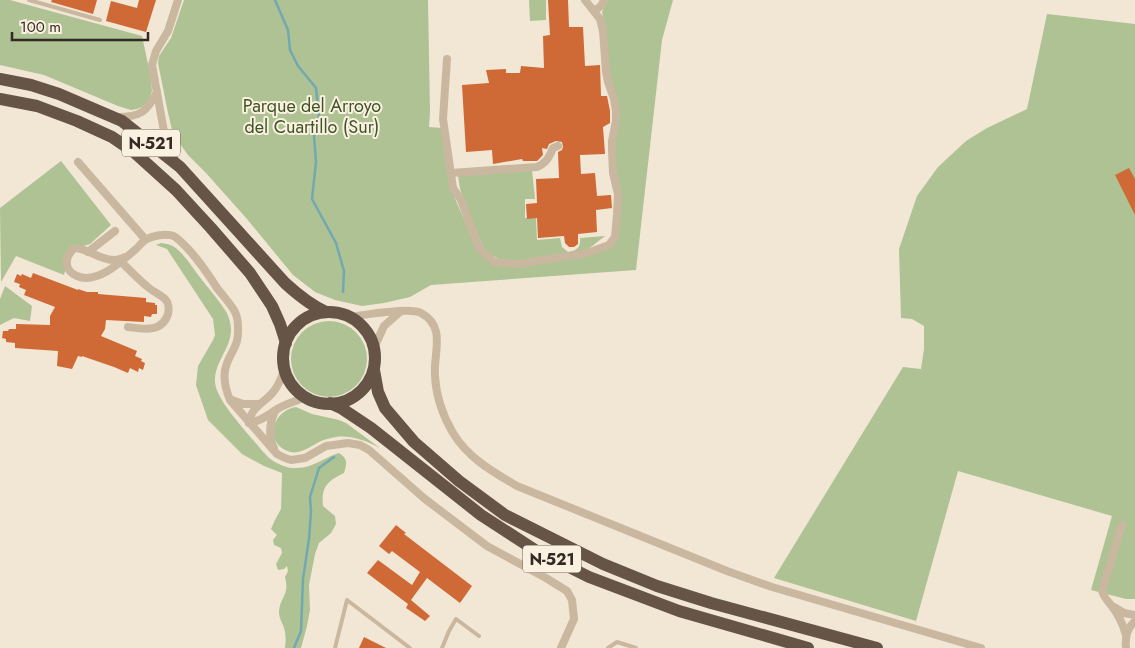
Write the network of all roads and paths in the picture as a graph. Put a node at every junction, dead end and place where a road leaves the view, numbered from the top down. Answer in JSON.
{"nodes":[{"id":1,"x":29,"y":0,"type":"edge"},
{"id":2,"x":178,"y":0,"type":"edge"},
{"id":3,"x":585,"y":0,"type":"edge"},
{"id":4,"x":604,"y":0,"type":"edge"},
{"id":5,"x":594,"y":11,"type":"junction"},
{"id":6,"x":100,"y":20,"type":"dead end"},
{"id":7,"x":447,"y":59,"type":"dead end"},
{"id":8,"x":0,"y":79,"type":"edge"},
{"id":9,"x":157,"y":92,"type":"junction"},
{"id":10,"x":0,"y":99,"type":"edge"},
{"id":11,"x":112,"y":116,"type":"junction"},
{"id":12,"x":558,"y":146,"type":"dead end"},
{"id":13,"x":78,"y":162,"type":"dead end"},
{"id":14,"x":177,"y":164,"type":"junction"},
{"id":15,"x":451,"y":173,"type":"junction"},
{"id":16,"x":116,"y":231,"type":"dead end"},
{"id":17,"x":145,"y":239,"type":"junction"},
{"id":18,"x":88,"y":252,"type":"junction"},
{"id":19,"x":123,"y":259,"type":"junction"},
{"id":20,"x":401,"y":311,"type":"junction"},
{"id":21,"x":326,"y":312,"type":"junction"},
{"id":22,"x":349,"y":317,"type":"junction"},
{"id":23,"x":128,"y":327,"type":"dead end"},
{"id":24,"x":286,"y":342,"type":"junction"},
{"id":25,"x":374,"y":348,"type":"junction"},
{"id":26,"x":284,"y":368,"type":"junction"},
{"id":27,"x":374,"y":370,"type":"junction"},
{"id":28,"x":306,"y":397,"type":"junction"},
{"id":29,"x":230,"y":400,"type":"junction"},
{"id":30,"x":259,"y":404,"type":"junction"},
{"id":31,"x":330,"y":404,"type":"junction"},
{"id":32,"x":276,"y":410,"type":"junction"},
{"id":33,"x":250,"y":423,"type":"junction"},
{"id":34,"x":277,"y":454,"type":"junction"},
{"id":35,"x":1122,"y":526,"type":"dead end"},
{"id":36,"x":1112,"y":607,"type":"junction"},
{"id":37,"x":1135,"y":615,"type":"edge"},
{"id":38,"x":1135,"y":621,"type":"edge"},
{"id":39,"x":1126,"y":635,"type":"junction"},
{"id":40,"x":480,"y":636,"type":"dead end"},
{"id":41,"x":1125,"y":647,"type":"edge"},
{"id":42,"x":335,"y":648,"type":"edge"},
{"id":43,"x":410,"y":648,"type":"edge"},
{"id":44,"x":442,"y":648,"type":"edge"},
{"id":45,"x":561,"y":648,"type":"edge"},
{"id":46,"x":608,"y":648,"type":"edge"},
{"id":47,"x":636,"y":648,"type":"edge"},
{"id":48,"x":808,"y":648,"type":"edge"},
{"id":49,"x":877,"y":648,"type":"edge"},
{"id":50,"x":981,"y":648,"type":"edge"}],
"edges":[{"from":1,"to":6,"type":"lane"},
{"from":2,"to":9,"type":"street"},
{"from":3,"to":5,"type":"street"},
{"from":4,"to":5,"type":"street"},
{"from":5,"to":15,"type":"street"},
{"from":7,"to":15,"type":"street"},
{"from":8,"to":11,"type":"highway","number":"N-521"},
{"from":9,"to":11,"type":"street"},
{"from":9,"to":14,"type":"street"},
{"from":10,"to":24,"type":"highway","number":"N-521"},
{"from":11,"to":14,"type":"highway","number":"N-521"},
{"from":12,"to":15,"type":"street"},
{"from":13,"to":17,"type":"street"},
{"from":14,"to":21,"type":"highway","number":"N-521"},
{"from":16,"to":18,"type":"street"},
{"from":17,"to":19,"type":"street"},
{"from":17,"to":29,"type":"street"},
{"from":18,"to":19,"type":"street"},
{"from":18,"to":19,"type":"street"},
{"from":19,"to":23,"type":"street"},
{"from":20,"to":22,"type":"street"},
{"from":20,"to":25,"type":"street"},
{"from":20,"to":50,"type":"street"},
{"from":21,"to":22,"type":"highway","number":"N-521"},
{"from":21,"to":24,"type":"highway"},
{"from":22,"to":25,"type":"highway","number":"N-521"},
{"from":24,"to":26,"type":"highway","number":"N-521"},
{"from":25,"to":27,"type":"highway","number":"N-521"},
{"from":26,"to":28,"type":"highway"},
{"from":26,"to":30,"type":"street"},
{"from":27,"to":31,"type":"highway"},
{"from":27,"to":49,"type":"highway","number":"N-521"},
{"from":28,"to":31,"type":"highway","number":"N-521"},
{"from":28,"to":32,"type":"street"},
{"from":29,"to":30,"type":"street"},
{"from":29,"to":33,"type":"street"},
{"from":30,"to":33,"type":"street"},
{"from":31,"to":48,"type":"highway","number":"N-521"},
{"from":32,"to":33,"type":"street"},
{"from":32,"to":34,"type":"street"},
{"from":33,"to":34,"type":"street"},
{"from":34,"to":45,"type":"street"},
{"from":35,"to":36,"type":"street"},
{"from":36,"to":37,"type":"street"},
{"from":36,"to":39,"type":"street"},
{"from":38,"to":39,"type":"street"},
{"from":39,"to":41,"type":"street"},
{"from":40,"to":44,"type":"lane"},
{"from":42,"to":43,"type":"lane"},
{"from":46,"to":47,"type":"lane"}]}
